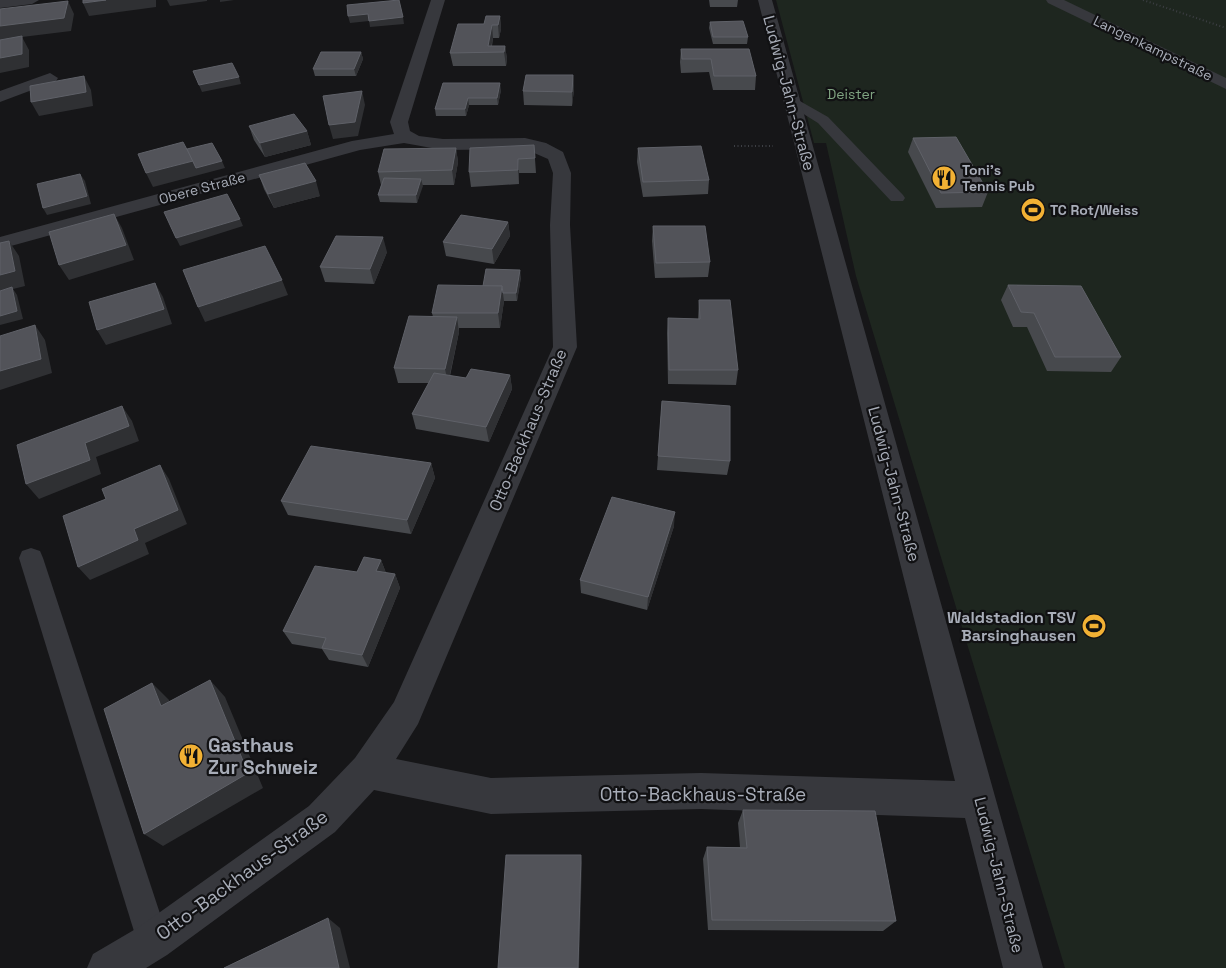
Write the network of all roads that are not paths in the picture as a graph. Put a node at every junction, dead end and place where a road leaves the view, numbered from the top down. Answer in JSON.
{"nodes":[{"id":1,"x":32,"y":0,"type":"edge"},
{"id":2,"x":438,"y":0,"type":"edge"},
{"id":3,"x":765,"y":0,"type":"edge"},
{"id":4,"x":1053,"y":0,"type":"edge"},
{"id":5,"x":0,"y":4,"type":"edge"},
{"id":6,"x":50,"y":78,"type":"dead end"},
{"id":7,"x":1226,"y":84,"type":"edge"},
{"id":8,"x":0,"y":97,"type":"edge"},
{"id":9,"x":791,"y":100,"type":"junction"},
{"id":10,"x":406,"y":137,"type":"junction"},
{"id":11,"x":897,"y":198,"type":"dead end"},
{"id":12,"x":0,"y":243,"type":"edge"},
{"id":13,"x":31,"y":558,"type":"dead end"},
{"id":14,"x":368,"y":771,"type":"junction"},
{"id":15,"x":980,"y":800,"type":"junction"},
{"id":16,"x":153,"y":940,"type":"junction"},
{"id":17,"x":107,"y":968,"type":"edge"},
{"id":18,"x":1023,"y":968,"type":"edge"}],
"edges":[{"from":1,"to":5,"type":"street"},
{"from":2,"to":10,"type":"street"},
{"from":3,"to":9,"type":"street","name":"Ludwig-Jahn-Straße"},
{"from":4,"to":7,"type":"street","name":"Langenkampstraße"},
{"from":6,"to":8,"type":"street"},
{"from":9,"to":11,"type":"lane"},
{"from":9,"to":15,"type":"street","name":"Ludwig-Jahn-Straße"},
{"from":10,"to":12,"type":"street","name":"Obere Straße"},
{"from":10,"to":14,"type":"street","name":"Otto-Backhaus-Straße"},
{"from":13,"to":16,"type":"lane"},
{"from":14,"to":15,"type":"street","name":"Otto-Backhaus-Straße"},
{"from":14,"to":16,"type":"street","name":"Otto-Backhaus-Straße"},
{"from":15,"to":18,"type":"street","name":"Ludwig-Jahn-Straße"},
{"from":16,"to":17,"type":"street","name":"Otto-Backhaus-Straße"}]}
